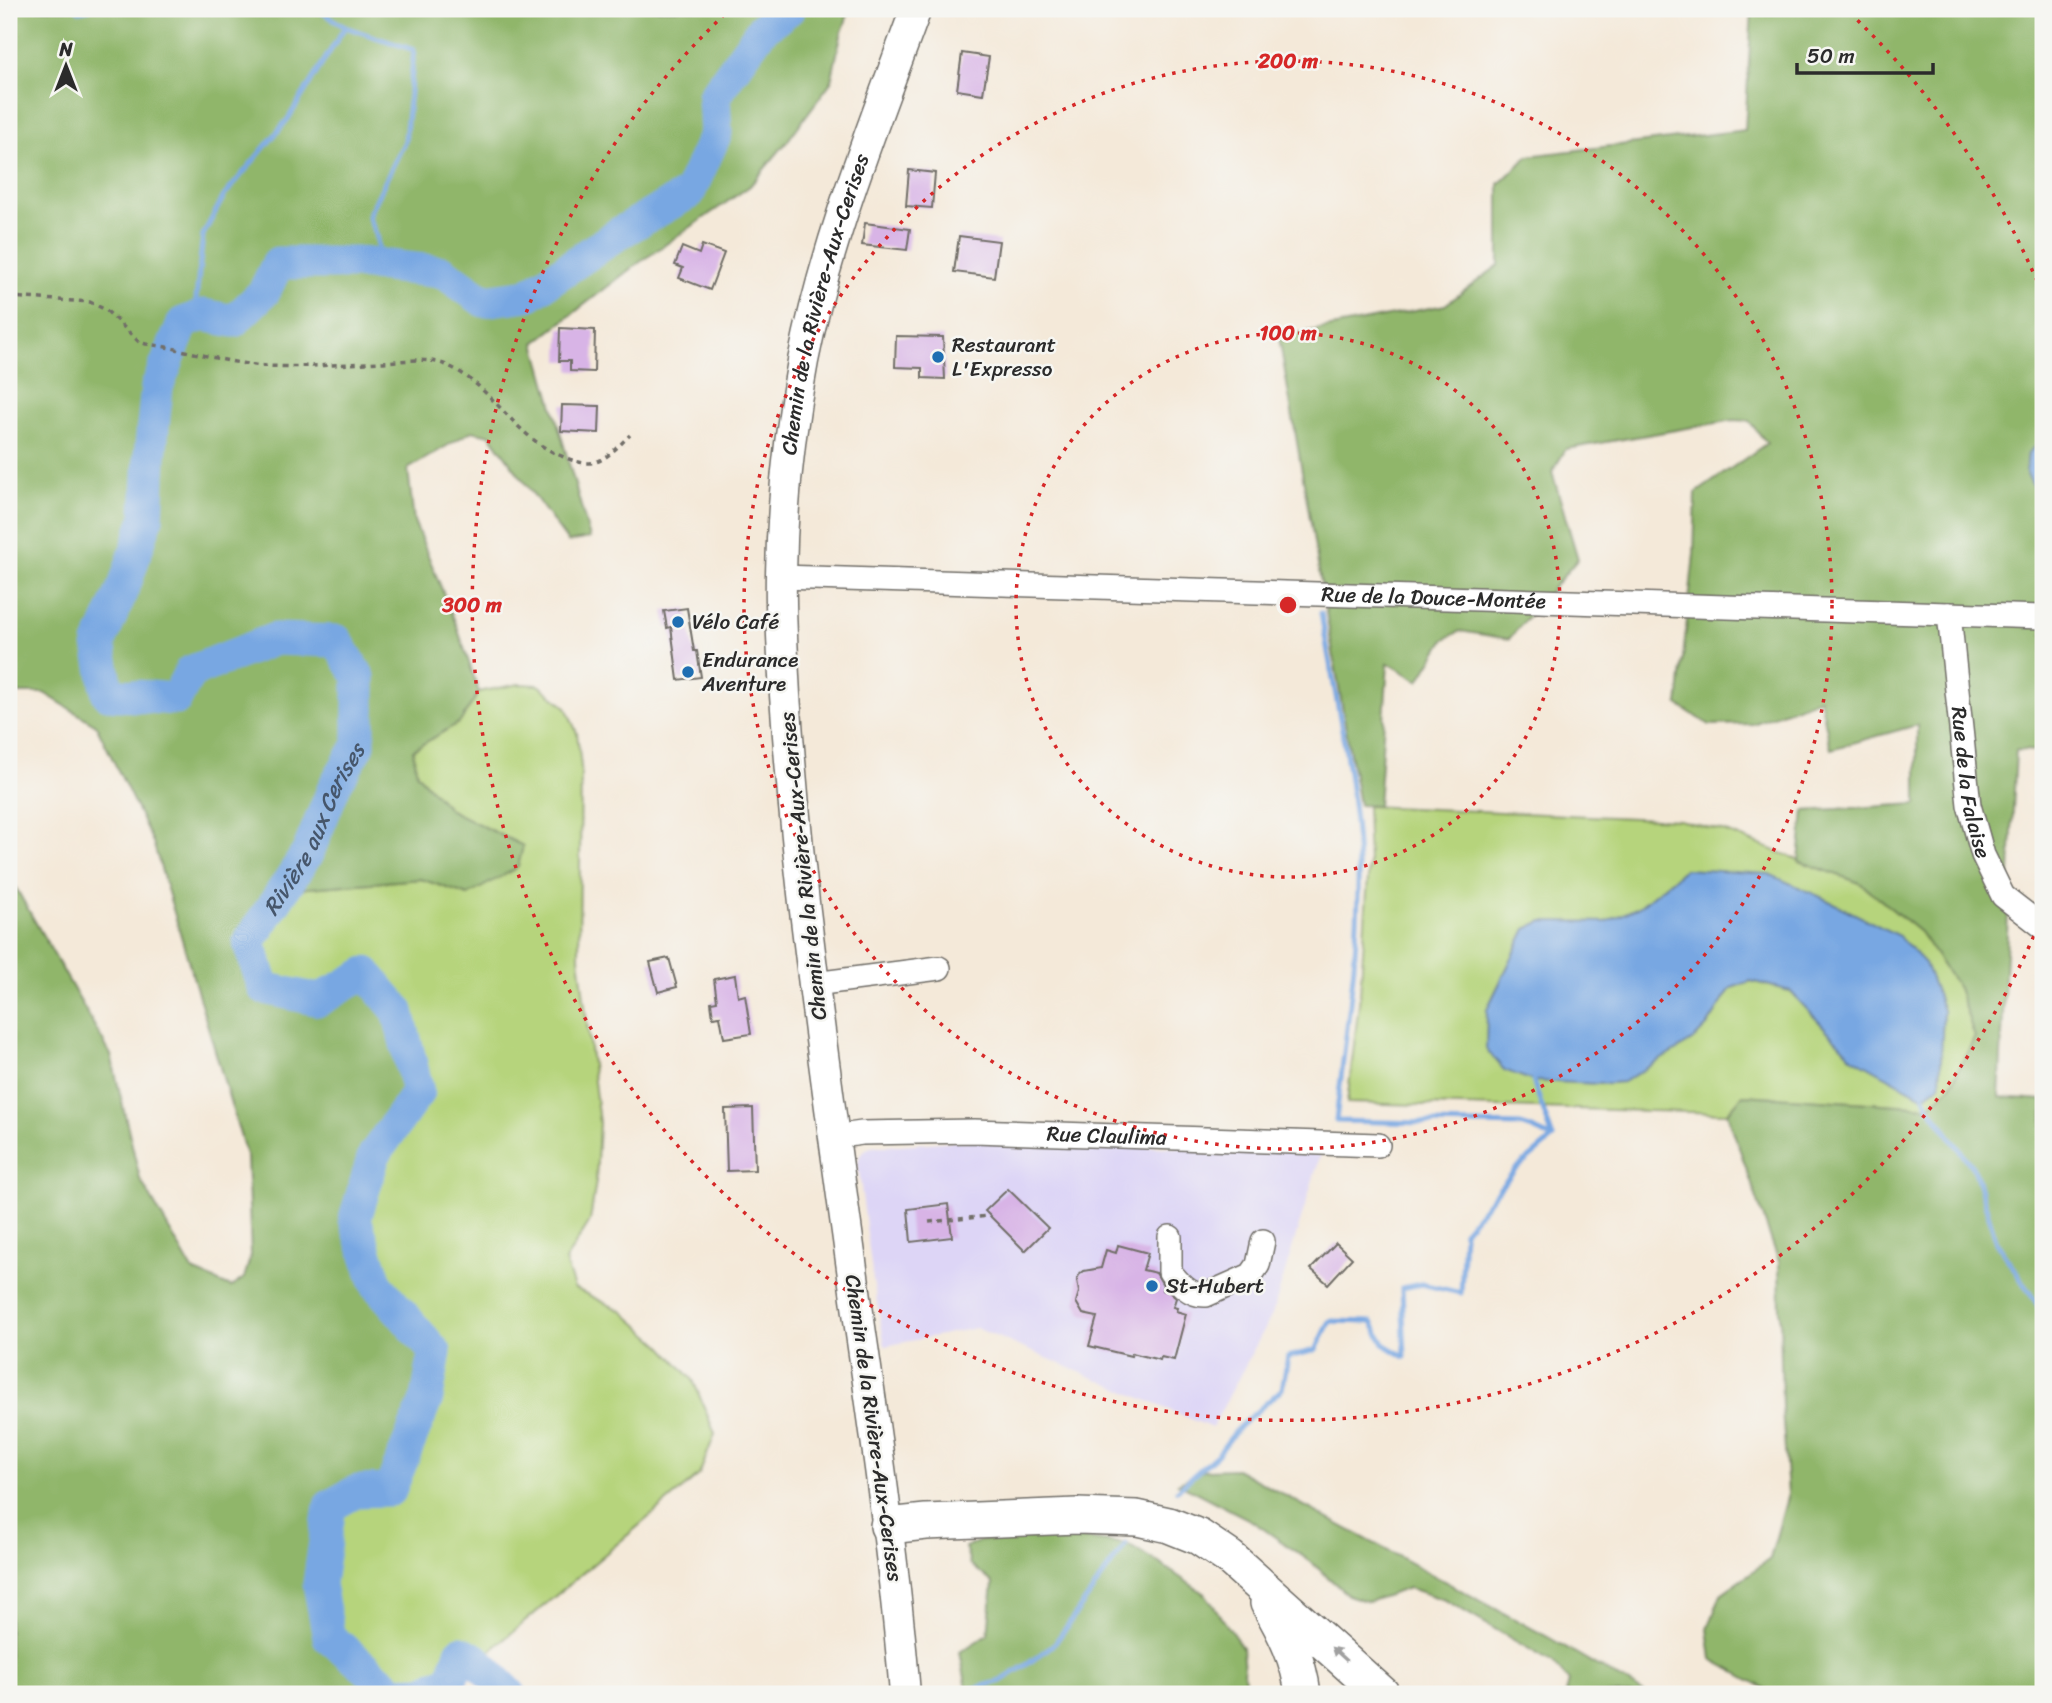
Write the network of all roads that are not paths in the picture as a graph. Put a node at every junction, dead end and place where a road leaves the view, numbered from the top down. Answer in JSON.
{"nodes":[{"id":1,"x":916,"y":9,"type":"edge"},
{"id":2,"x":781,"y":577,"type":"junction"},
{"id":3,"x":1949,"y":614,"type":"junction"},
{"id":4,"x":2043,"y":617,"type":"edge"},
{"id":5,"x":2043,"y":927,"type":"edge"},
{"id":6,"x":939,"y":968,"type":"dead end"},
{"id":7,"x":814,"y":984,"type":"junction"},
{"id":8,"x":834,"y":1137,"type":"junction"},
{"id":9,"x":1378,"y":1145,"type":"dead end"},
{"id":10,"x":1170,"y":1237,"type":"dead end"},
{"id":11,"x":1263,"y":1241,"type":"dead end"},
{"id":12,"x":888,"y":1526,"type":"junction"},
{"id":13,"x":1244,"y":1569,"type":"junction"},
{"id":14,"x":905,"y":1694,"type":"edge"},
{"id":15,"x":1303,"y":1694,"type":"edge"},
{"id":16,"x":1382,"y":1694,"type":"edge"}],
"edges":[{"from":1,"to":2,"type":"main road","name":"Chemin de la Rivière-Aux-Cerises"},
{"from":2,"to":3,"type":"street","name":"Rue de la Douce-Montée"},
{"from":2,"to":7,"type":"main road","name":"Chemin de la Rivière-Aux-Cerises"},
{"from":3,"to":4,"type":"street","name":"Rue de la Douce-Montée"},
{"from":3,"to":5,"type":"street","name":"Rue de la Falaise"},
{"from":6,"to":7,"type":"street"},
{"from":7,"to":8,"type":"main road","name":"Chemin de la Rivière-Aux-Cerises"},
{"from":8,"to":9,"type":"street","name":"Rue Claulima"},
{"from":8,"to":12,"type":"main road","name":"Chemin de la Rivière-Aux-Cerises"},
{"from":10,"to":11,"type":"street"},
{"from":12,"to":13,"type":"highway"},
{"from":12,"to":14,"type":"main road","name":"Chemin de la Rivière-Aux-Cerises"},
{"from":13,"to":15,"type":"highway"},
{"from":16,"to":13,"type":"highway","one_way":true}]}
